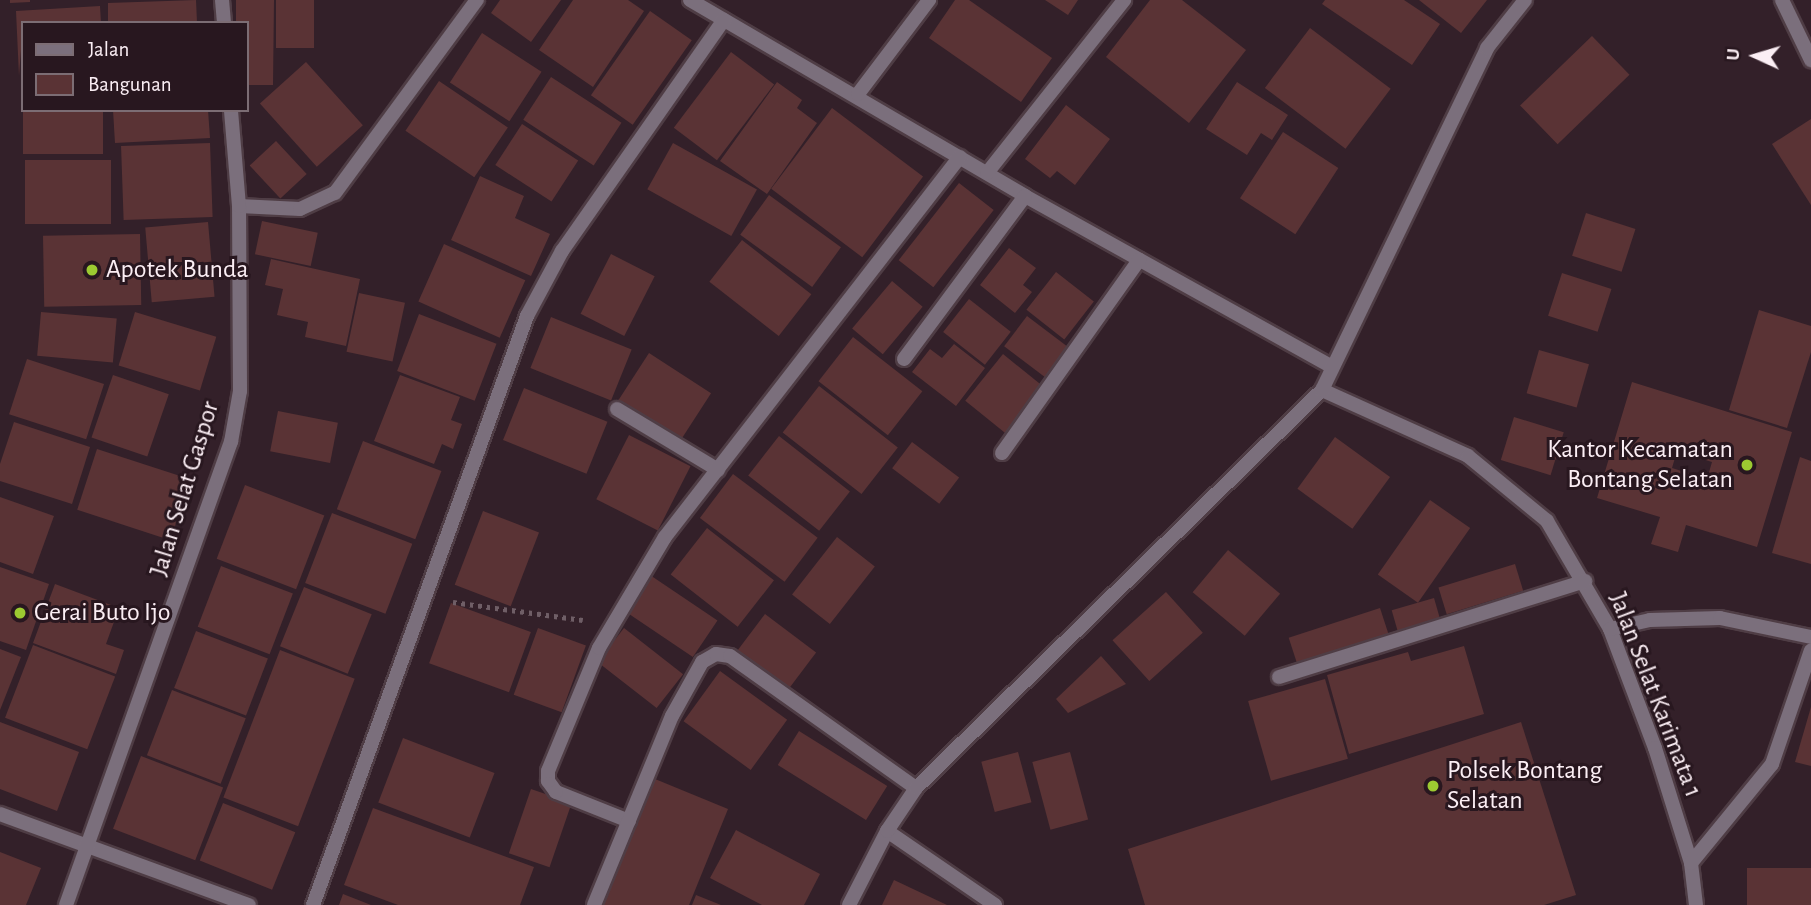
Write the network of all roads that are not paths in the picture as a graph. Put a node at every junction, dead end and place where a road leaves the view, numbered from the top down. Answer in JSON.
{"nodes":[{"id":1,"x":222,"y":0,"type":"edge"},
{"id":2,"x":477,"y":0,"type":"edge"},
{"id":3,"x":690,"y":0,"type":"edge"},
{"id":4,"x":929,"y":0,"type":"edge"},
{"id":5,"x":1124,"y":0,"type":"edge"},
{"id":6,"x":1525,"y":0,"type":"edge"},
{"id":7,"x":1782,"y":0,"type":"edge"},
{"id":8,"x":724,"y":20,"type":"junction"},
{"id":9,"x":223,"y":21,"type":"edge"},
{"id":10,"x":1811,"y":60,"type":"edge"},
{"id":11,"x":858,"y":94,"type":"junction"},
{"id":12,"x":231,"y":112,"type":"edge"},
{"id":13,"x":960,"y":157,"type":"junction"},
{"id":14,"x":988,"y":173,"type":"junction"},
{"id":15,"x":1026,"y":197,"type":"junction"},
{"id":16,"x":239,"y":206,"type":"junction"},
{"id":17,"x":1139,"y":260,"type":"junction"},
{"id":18,"x":904,"y":359,"type":"dead end"},
{"id":19,"x":1332,"y":367,"type":"junction"},
{"id":20,"x":1322,"y":390,"type":"junction"},
{"id":21,"x":617,"y":409,"type":"dead end"},
{"id":22,"x":1002,"y":453,"type":"dead end"},
{"id":23,"x":718,"y":470,"type":"junction"},
{"id":24,"x":1585,"y":581,"type":"junction"},
{"id":25,"x":1610,"y":629,"type":"junction"},
{"id":26,"x":1811,"y":637,"type":"edge"},
{"id":27,"x":1811,"y":650,"type":"edge"},
{"id":28,"x":1279,"y":677,"type":"dead end"},
{"id":29,"x":916,"y":788,"type":"junction"},
{"id":30,"x":0,"y":814,"type":"edge"},
{"id":31,"x":629,"y":821,"type":"junction"},
{"id":32,"x":887,"y":831,"type":"junction"},
{"id":33,"x":88,"y":847,"type":"junction"},
{"id":34,"x":1691,"y":863,"type":"junction"},
{"id":35,"x":65,"y":905,"type":"edge"},
{"id":36,"x":249,"y":905,"type":"edge"},
{"id":37,"x":313,"y":905,"type":"edge"},
{"id":38,"x":594,"y":905,"type":"edge"},
{"id":39,"x":849,"y":905,"type":"edge"},
{"id":40,"x":995,"y":905,"type":"edge"},
{"id":41,"x":1696,"y":905,"type":"edge"}],
"edges":[{"from":1,"to":9,"type":"street"},
{"from":2,"to":16,"type":"street"},
{"from":3,"to":8,"type":"street"},
{"from":4,"to":11,"type":"street"},
{"from":5,"to":14,"type":"street"},
{"from":6,"to":19,"type":"street"},
{"from":7,"to":10,"type":"street"},
{"from":8,"to":11,"type":"street"},
{"from":8,"to":37,"type":"street"},
{"from":11,"to":13,"type":"street"},
{"from":12,"to":16,"type":"street","name":"Jalan Selat Gaspor"},
{"from":13,"to":14,"type":"street"},
{"from":13,"to":23,"type":"street"},
{"from":14,"to":15,"type":"street"},
{"from":15,"to":17,"type":"street"},
{"from":15,"to":18,"type":"street"},
{"from":16,"to":33,"type":"street","name":"Jalan Selat Gaspor"},
{"from":17,"to":19,"type":"street"},
{"from":17,"to":22,"type":"street"},
{"from":19,"to":20,"type":"street"},
{"from":20,"to":24,"type":"street","name":"Jalan Selat Karimata 1"},
{"from":20,"to":29,"type":"street"},
{"from":21,"to":23,"type":"street"},
{"from":23,"to":31,"type":"street"},
{"from":24,"to":25,"type":"street","name":"Jalan Selat Karimata 1"},
{"from":24,"to":28,"type":"street"},
{"from":25,"to":26,"type":"street"},
{"from":25,"to":34,"type":"street","name":"Jalan Selat Karimata 1"},
{"from":27,"to":34,"type":"street"},
{"from":29,"to":31,"type":"street"},
{"from":29,"to":32,"type":"street"},
{"from":30,"to":33,"type":"street"},
{"from":31,"to":38,"type":"street"},
{"from":32,"to":39,"type":"street"},
{"from":32,"to":40,"type":"street"},
{"from":33,"to":35,"type":"street","name":"Jalan Selat Gaspor"},
{"from":33,"to":36,"type":"street"},
{"from":34,"to":41,"type":"street","name":"Jalan Selat Karimata 1"}]}
